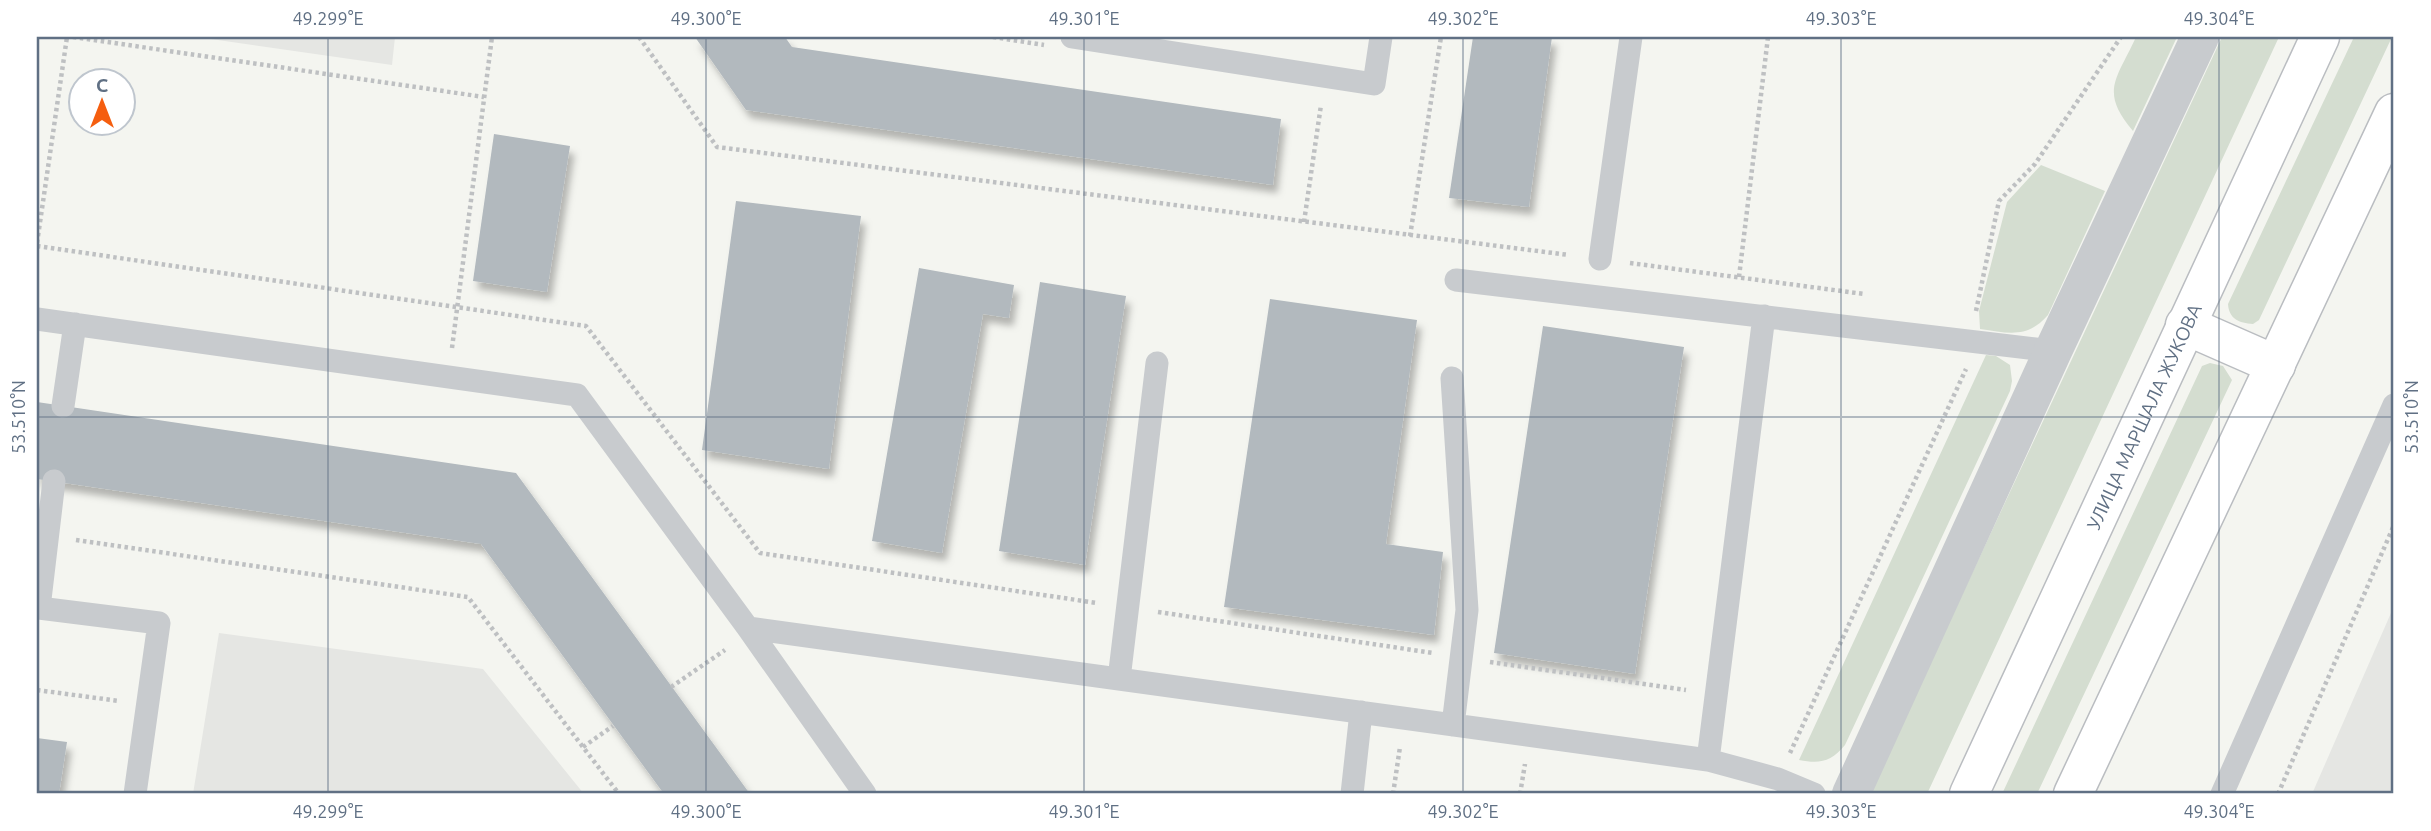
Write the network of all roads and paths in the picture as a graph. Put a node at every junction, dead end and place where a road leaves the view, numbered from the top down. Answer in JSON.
{"nodes":[{"id":1,"x":67,"y":37,"type":"edge"},
{"id":2,"x":73,"y":37,"type":"edge"},
{"id":3,"x":492,"y":37,"type":"edge"},
{"id":4,"x":639,"y":37,"type":"edge"},
{"id":5,"x":1072,"y":37,"type":"edge"},
{"id":6,"x":1381,"y":37,"type":"edge"},
{"id":7,"x":1441,"y":37,"type":"edge"},
{"id":8,"x":1631,"y":37,"type":"edge"},
{"id":9,"x":1768,"y":37,"type":"edge"},
{"id":10,"x":2121,"y":37,"type":"edge"},
{"id":11,"x":2200,"y":37,"type":"edge"},
{"id":12,"x":2320,"y":37,"type":"edge"},
{"id":13,"x":484,"y":97,"type":"junction"},
{"id":14,"x":1322,"y":102,"type":"dead end"},
{"id":15,"x":2394,"y":113,"type":"edge"},
{"id":16,"x":1304,"y":222,"type":"junction"},
{"id":17,"x":1410,"y":236,"type":"junction"},
{"id":18,"x":37,"y":244,"type":"edge"},
{"id":19,"x":1600,"y":259,"type":"junction"},
{"id":20,"x":1739,"y":277,"type":"junction"},
{"id":21,"x":1456,"y":280,"type":"dead end"},
{"id":22,"x":1871,"y":295,"type":"dead end"},
{"id":23,"x":457,"y":307,"type":"junction"},
{"id":24,"x":1763,"y":316,"type":"junction"},
{"id":25,"x":37,"y":319,"type":"edge"},
{"id":26,"x":75,"y":324,"type":"junction"},
{"id":27,"x":2185,"y":325,"type":"junction"},
{"id":28,"x":1979,"y":342,"type":"junction"},
{"id":29,"x":2053,"y":351,"type":"junction"},
{"id":30,"x":1157,"y":363,"type":"dead end"},
{"id":31,"x":2276,"y":365,"type":"junction"},
{"id":32,"x":448,"y":376,"type":"junction"},
{"id":33,"x":1452,"y":378,"type":"dead end"},
{"id":34,"x":2394,"y":405,"type":"edge"},
{"id":35,"x":63,"y":406,"type":"dead end"},
{"id":36,"x":54,"y":481,"type":"dead end"},
{"id":37,"x":2394,"y":525,"type":"edge"},
{"id":38,"x":48,"y":536,"type":"junction"},
{"id":39,"x":1128,"y":608,"type":"junction"},
{"id":40,"x":748,"y":628,"type":"junction"},
{"id":41,"x":718,"y":639,"type":"dead end"},
{"id":42,"x":725,"y":650,"type":"junction"},
{"id":43,"x":1461,"y":657,"type":"junction"},
{"id":44,"x":733,"y":661,"type":"dead end"},
{"id":45,"x":1119,"y":679,"type":"junction"},
{"id":46,"x":671,"y":687,"type":"dead end"},
{"id":47,"x":37,"y":690,"type":"edge"},
{"id":48,"x":1716,"y":694,"type":"junction"},
{"id":49,"x":133,"y":702,"type":"dead end"},
{"id":50,"x":1361,"y":712,"type":"junction"},
{"id":51,"x":1452,"y":725,"type":"junction"},
{"id":52,"x":613,"y":726,"type":"dead end"},
{"id":53,"x":583,"y":747,"type":"junction"},
{"id":54,"x":1526,"y":756,"type":"dead end"},
{"id":55,"x":1707,"y":760,"type":"junction"},
{"id":56,"x":1778,"y":779,"type":"junction"},
{"id":57,"x":135,"y":794,"type":"edge"},
{"id":58,"x":619,"y":794,"type":"edge"},
{"id":59,"x":865,"y":794,"type":"edge"},
{"id":60,"x":1352,"y":794,"type":"edge"},
{"id":61,"x":1521,"y":794,"type":"edge"},
{"id":62,"x":1814,"y":794,"type":"edge"},
{"id":63,"x":1851,"y":794,"type":"edge"},
{"id":64,"x":1969,"y":794,"type":"edge"},
{"id":65,"x":2073,"y":794,"type":"edge"},
{"id":66,"x":2222,"y":794,"type":"edge"},
{"id":67,"x":2278,"y":794,"type":"edge"}],
"edges":[{"from":1,"to":18,"type":"path"},
{"from":2,"to":13,"type":"path"},
{"from":3,"to":13,"type":"path"},
{"from":4,"to":16,"type":"path"},
{"from":5,"to":6,"type":"lane"},
{"from":7,"to":17,"type":"path"},
{"from":8,"to":19,"type":"lane"},
{"from":9,"to":20,"type":"path"},
{"from":10,"to":28,"type":"path"},
{"from":11,"to":29,"type":"street"},
{"from":12,"to":27,"type":"main road","name":"УЛИЦА МАРШАЛА ЖУКОВА"},
{"from":13,"to":23,"type":"path"},
{"from":14,"to":16,"type":"path"},
{"from":15,"to":31,"type":"main road"},
{"from":16,"to":17,"type":"path"},
{"from":17,"to":19,"type":"path"},
{"from":18,"to":23,"type":"path"},
{"from":19,"to":20,"type":"path"},
{"from":20,"to":22,"type":"path"},
{"from":21,"to":24,"type":"lane"},
{"from":23,"to":32,"type":"path"},
{"from":23,"to":39,"type":"path"},
{"from":24,"to":28,"type":"lane"},
{"from":24,"to":48,"type":"lane"},
{"from":25,"to":26,"type":"lane"},
{"from":26,"to":32,"type":"lane"},
{"from":26,"to":35,"type":"lane"},
{"from":27,"to":31,"type":"main road"},
{"from":27,"to":64,"type":"main road","name":"УЛИЦА МАРШАЛА ЖУКОВА"},
{"from":28,"to":29,"type":"lane"},
{"from":28,"to":56,"type":"path"},
{"from":29,"to":63,"type":"street"},
{"from":30,"to":39,"type":"lane"},
{"from":31,"to":65,"type":"main road"},
{"from":32,"to":40,"type":"lane"},
{"from":33,"to":43,"type":"lane"},
{"from":34,"to":66,"type":"lane"},
{"from":36,"to":38,"type":"lane"},
{"from":37,"to":67,"type":"path"},
{"from":38,"to":53,"type":"path"},
{"from":38,"to":57,"type":"lane"},
{"from":39,"to":43,"type":"path"},
{"from":39,"to":45,"type":"lane"},
{"from":40,"to":45,"type":"lane"},
{"from":40,"to":59,"type":"lane"},
{"from":41,"to":42,"type":"path"},
{"from":42,"to":44,"type":"path"},
{"from":42,"to":46,"type":"path"},
{"from":43,"to":48,"type":"path"},
{"from":43,"to":51,"type":"lane"},
{"from":45,"to":50,"type":"lane"},
{"from":47,"to":49,"type":"path"},
{"from":48,"to":55,"type":"lane"},
{"from":50,"to":51,"type":"lane"},
{"from":50,"to":60,"type":"lane"},
{"from":51,"to":55,"type":"lane"},
{"from":52,"to":53,"type":"path"},
{"from":53,"to":58,"type":"path"},
{"from":54,"to":61,"type":"path"},
{"from":55,"to":56,"type":"lane"},
{"from":56,"to":62,"type":"lane"}]}
